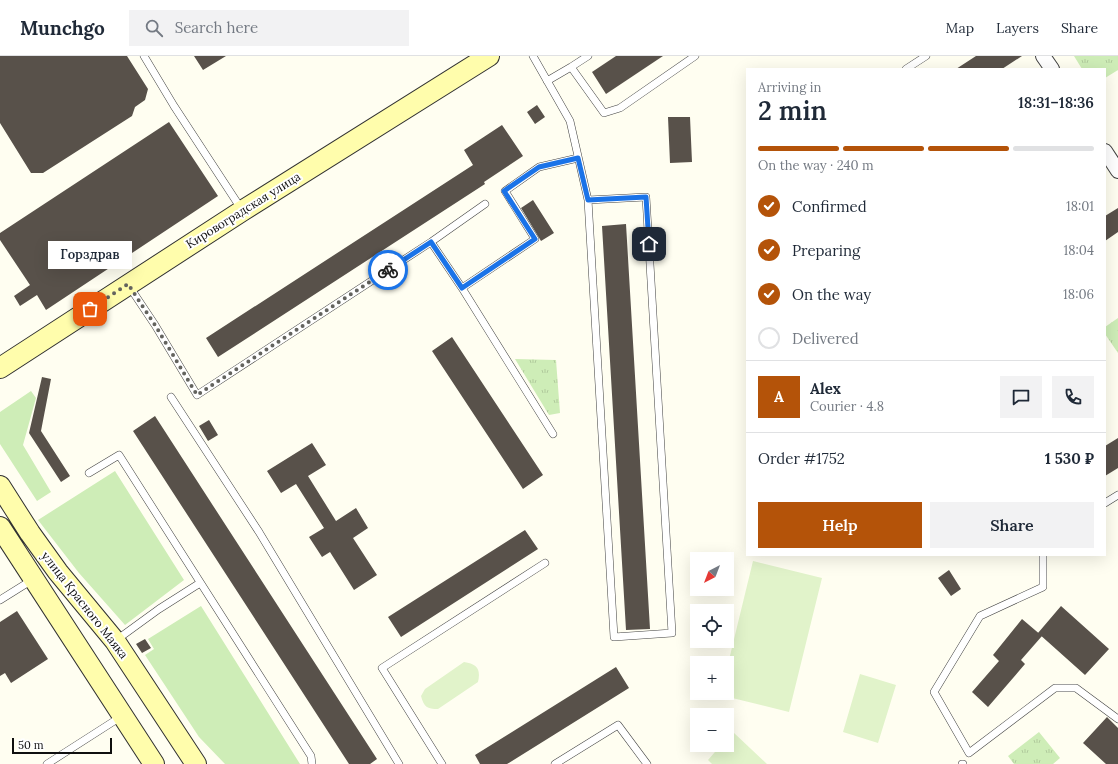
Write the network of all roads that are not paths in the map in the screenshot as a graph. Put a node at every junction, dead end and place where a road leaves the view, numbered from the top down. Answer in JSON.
{"nodes":[{"id":1,"x":144,"y":56,"type":"edge"},
{"id":2,"x":489,"y":56,"type":"edge"},
{"id":3,"x":533,"y":56,"type":"edge"},
{"id":4,"x":588,"y":56,"type":"edge"},
{"id":5,"x":695,"y":56,"type":"edge"},
{"id":6,"x":926,"y":56,"type":"edge"},
{"id":7,"x":571,"y":67,"type":"junction"},
{"id":8,"x":908,"y":68,"type":"edge"},
{"id":9,"x":548,"y":81,"type":"junction"},
{"id":10,"x":1106,"y":153,"type":"edge"},
{"id":11,"x":578,"y":158,"type":"junction"},
{"id":12,"x":1118,"y":171,"type":"edge"},
{"id":13,"x":588,"y":200,"type":"junction"},
{"id":14,"x":485,"y":204,"type":"dead end"},
{"id":15,"x":242,"y":210,"type":"junction"},
{"id":16,"x":431,"y":242,"type":"junction"},
{"id":17,"x":128,"y":284,"type":"junction"},
{"id":18,"x":462,"y":288,"type":"junction"},
{"id":19,"x":0,"y":368,"type":"edge"},
{"id":20,"x":171,"y":398,"type":"dead end"},
{"id":21,"x":553,"y":434,"type":"dead end"},
{"id":22,"x":89,"y":473,"type":"dead end"},
{"id":23,"x":0,"y":486,"type":"edge"},
{"id":24,"x":1118,"y":495,"type":"edge"},
{"id":25,"x":1106,"y":502,"type":"edge"},
{"id":26,"x":0,"y":527,"type":"edge"},
{"id":27,"x":1043,"y":556,"type":"edge"},
{"id":28,"x":545,"y":563,"type":"dead end"},
{"id":29,"x":34,"y":579,"type":"junction"},
{"id":30,"x":200,"y":583,"type":"junction"},
{"id":31,"x":0,"y":600,"type":"edge"},
{"id":32,"x":115,"y":641,"type":"junction"},
{"id":33,"x":122,"y":716,"type":"junction"},
{"id":34,"x":1118,"y":719,"type":"edge"},
{"id":35,"x":47,"y":764,"type":"edge"},
{"id":36,"x":154,"y":764,"type":"edge"},
{"id":37,"x":196,"y":764,"type":"edge"},
{"id":38,"x":312,"y":764,"type":"edge"},
{"id":39,"x":399,"y":764,"type":"edge"},
{"id":40,"x":442,"y":764,"type":"edge"},
{"id":41,"x":555,"y":764,"type":"edge"},
{"id":42,"x":647,"y":764,"type":"edge"}],
"edges":[{"from":1,"to":15,"type":"lane"},
{"from":2,"to":15,"type":"street","name":"Кировоградская улица"},
{"from":3,"to":9,"type":"lane"},
{"from":4,"to":7,"type":"lane"},
{"from":5,"to":7,"type":"lane"},
{"from":6,"to":8,"type":"lane"},
{"from":7,"to":9,"type":"lane"},
{"from":9,"to":11,"type":"lane"},
{"from":10,"to":12,"type":"street"},
{"from":11,"to":13,"type":"lane"},
{"from":11,"to":18,"type":"lane"},
{"from":13,"to":13,"type":"lane"},
{"from":14,"to":16,"type":"lane"},
{"from":15,"to":17,"type":"street","name":"Кировоградская улица"},
{"from":16,"to":17,"type":"lane"},
{"from":16,"to":18,"type":"lane"},
{"from":17,"to":19,"type":"street","name":"Кировоградская улица"},
{"from":18,"to":21,"type":"lane"},
{"from":20,"to":39,"type":"lane"},
{"from":22,"to":30,"type":"lane"},
{"from":23,"to":32,"type":"street","name":"улица Красного Маяка"},
{"from":24,"to":25,"type":"lane"},
{"from":26,"to":29,"type":"street","name":"улица Красного Маяка"},
{"from":27,"to":34,"type":"lane"},
{"from":28,"to":40,"type":"lane"},
{"from":29,"to":31,"type":"lane"},
{"from":29,"to":33,"type":"street","name":"улица Красного Маяка"},
{"from":30,"to":32,"type":"lane"},
{"from":30,"to":38,"type":"lane"},
{"from":32,"to":37,"type":"street","name":"улица Красного Маяка"},
{"from":33,"to":35,"type":"lane"},
{"from":33,"to":36,"type":"street","name":"улица Красного Маяка"},
{"from":41,"to":42,"type":"lane"}]}
